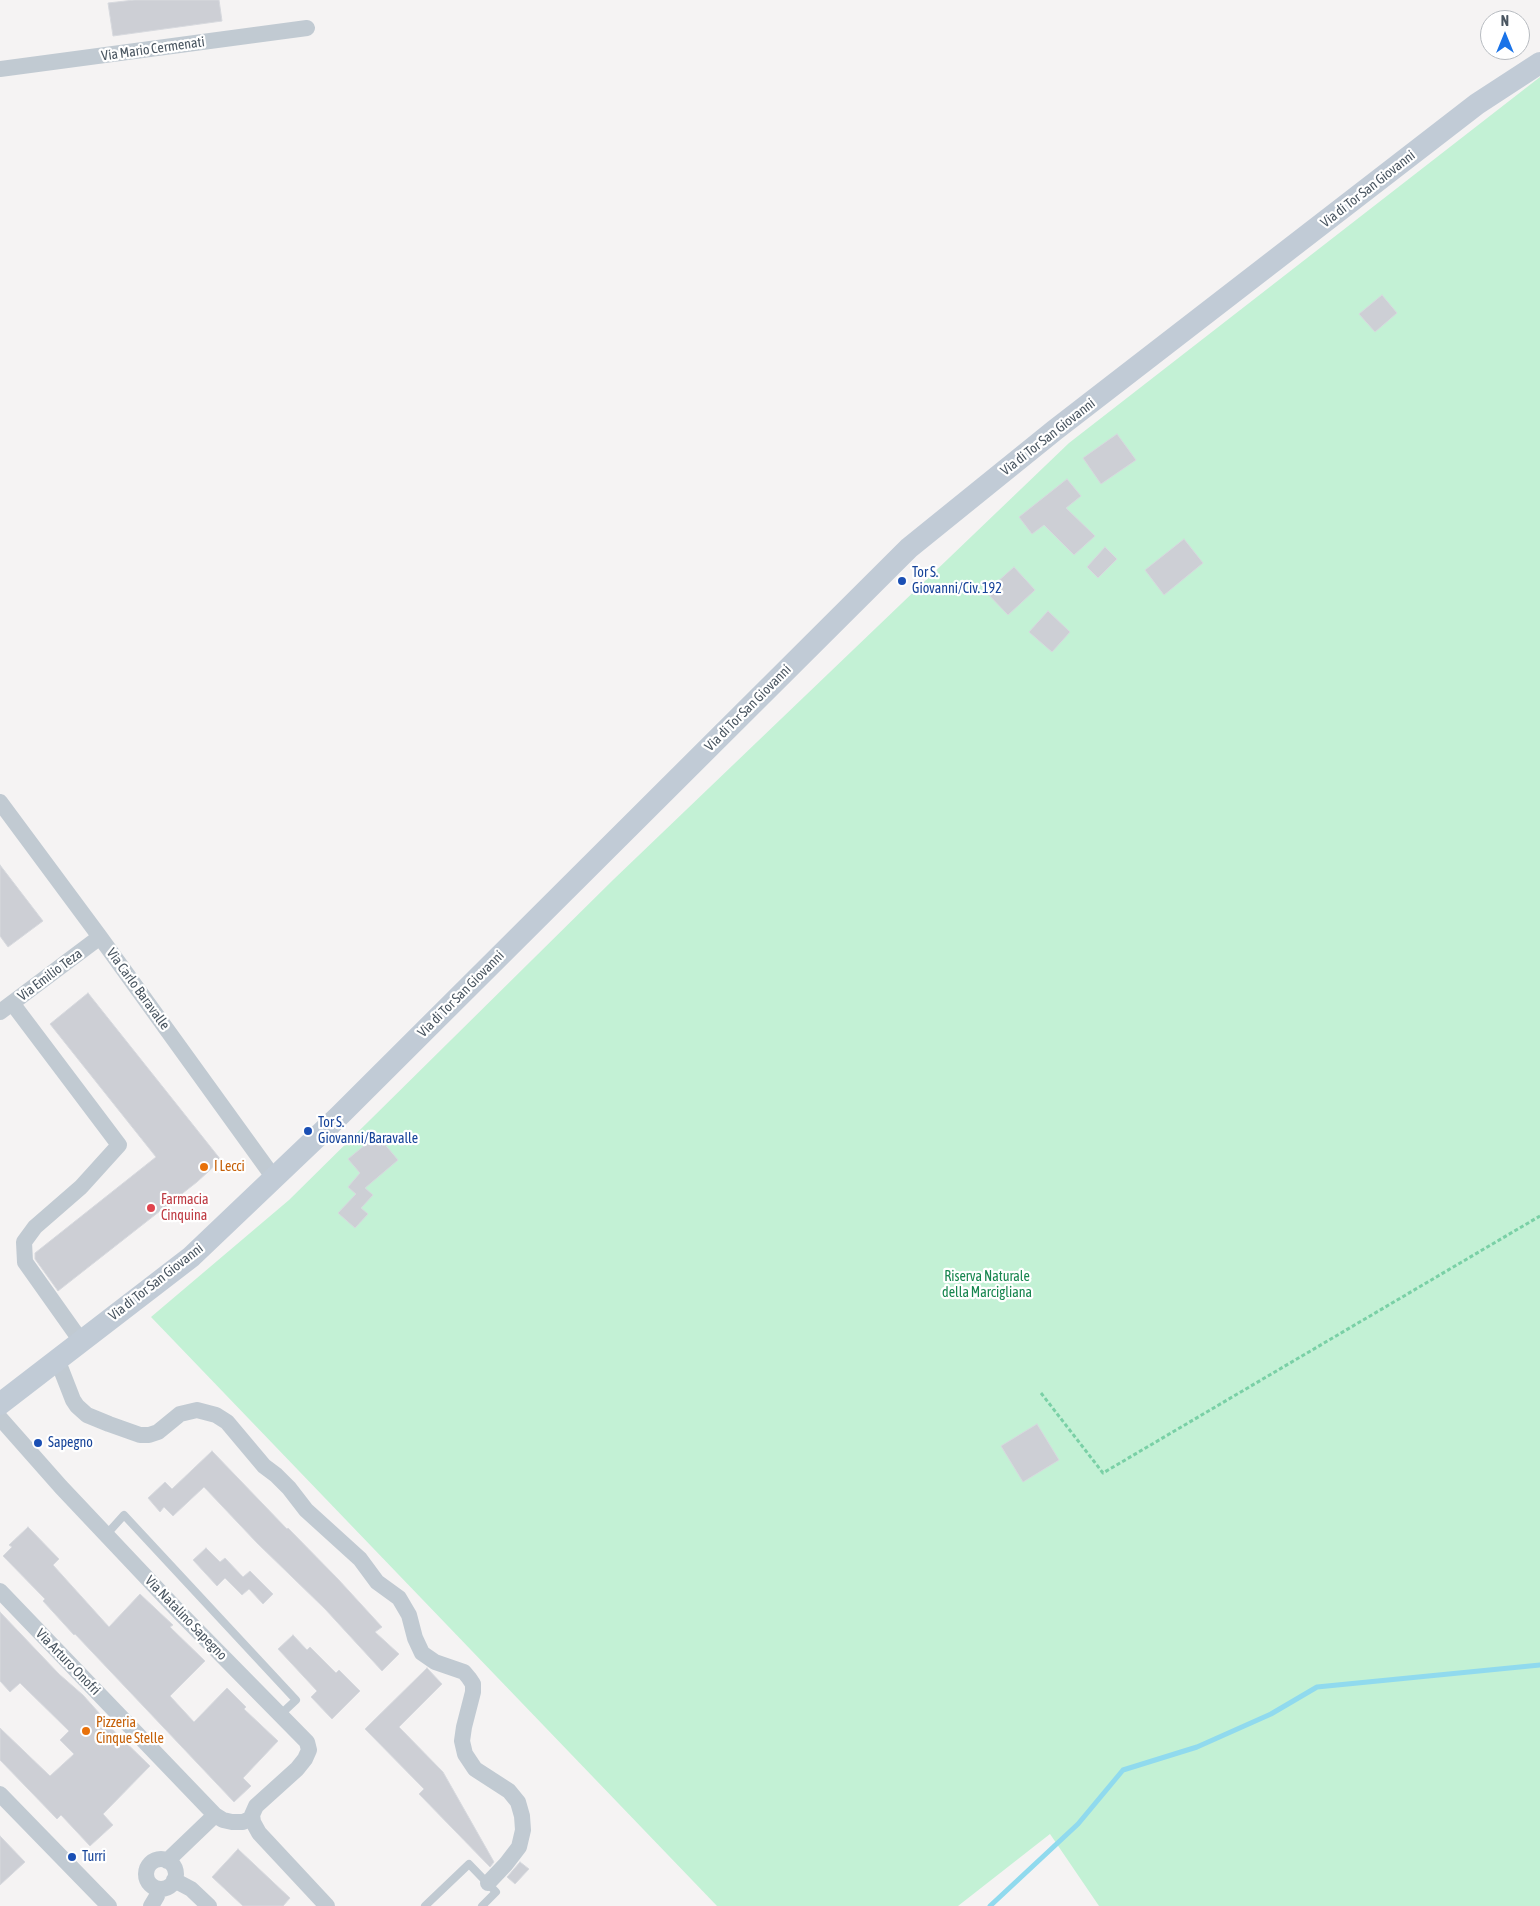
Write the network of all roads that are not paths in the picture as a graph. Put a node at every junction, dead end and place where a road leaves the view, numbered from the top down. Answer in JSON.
{"nodes":[{"id":1,"x":307,"y":28,"type":"dead end"},
{"id":2,"x":1540,"y":63,"type":"edge"},
{"id":3,"x":0,"y":69,"type":"edge"},
{"id":4,"x":0,"y":802,"type":"edge"},
{"id":5,"x":100,"y":938,"type":"junction"},
{"id":6,"x":6,"y":1008,"type":"edge"},
{"id":7,"x":274,"y":1178,"type":"junction"},
{"id":8,"x":81,"y":1341,"type":"junction"},
{"id":9,"x":57,"y":1359,"type":"junction"},
{"id":10,"x":0,"y":1404,"type":"edge"},
{"id":11,"x":0,"y":1418,"type":"edge"},
{"id":12,"x":106,"y":1534,"type":"junction"},
{"id":13,"x":0,"y":1591,"type":"edge"},
{"id":14,"x":281,"y":1714,"type":"junction"},
{"id":15,"x":0,"y":1794,"type":"edge"},
{"id":16,"x":215,"y":1815,"type":"junction"},
{"id":17,"x":252,"y":1818,"type":"junction"},
{"id":18,"x":167,"y":1861,"type":"junction"},
{"id":19,"x":174,"y":1880,"type":"junction"},
{"id":20,"x":488,"y":1883,"type":"junction"},
{"id":21,"x":157,"y":1889,"type":"junction"},
{"id":22,"x":109,"y":1906,"type":"edge"},
{"id":23,"x":151,"y":1906,"type":"edge"},
{"id":24,"x":209,"y":1906,"type":"edge"},
{"id":25,"x":327,"y":1906,"type":"edge"},
{"id":26,"x":425,"y":1906,"type":"edge"},
{"id":27,"x":482,"y":1906,"type":"edge"}],
"edges":[{"from":1,"to":3,"type":"street","name":"Via Mario Cermenati"},
{"from":2,"to":7,"type":"street","name":"Via di Tor San Giovanni"},
{"from":4,"to":5,"type":"street","name":"Via Carlo Baravalle"},
{"from":5,"to":6,"type":"street","name":"Via Emilio Teza"},
{"from":5,"to":7,"type":"street","name":"Via Carlo Baravalle"},
{"from":6,"to":8,"type":"street"},
{"from":7,"to":8,"type":"street","name":"Via di Tor San Giovanni"},
{"from":8,"to":9,"type":"street","name":"Via di Tor San Giovanni"},
{"from":9,"to":10,"type":"street","name":"Via di Tor San Giovanni"},
{"from":9,"to":20,"type":"street"},
{"from":11,"to":12,"type":"street","name":"Via Natalino Sapegno"},
{"from":12,"to":14,"type":"street","name":"Via Natalino Sapegno"},
{"from":12,"to":14,"type":"lane"},
{"from":13,"to":16,"type":"street","name":"Via Arturo Onofri"},
{"from":14,"to":17,"type":"street","name":"Via Natalino Sapegno"},
{"from":15,"to":22,"type":"street"},
{"from":16,"to":17,"type":"street"},
{"from":16,"to":18,"type":"street"},
{"from":17,"to":25,"type":"street"},
{"from":18,"to":19,"type":"street"},
{"from":18,"to":21,"type":"street"},
{"from":19,"to":21,"type":"street"},
{"from":19,"to":24,"type":"street"},
{"from":20,"to":26,"type":"lane"},
{"from":20,"to":27,"type":"lane"},
{"from":21,"to":23,"type":"street"}]}
